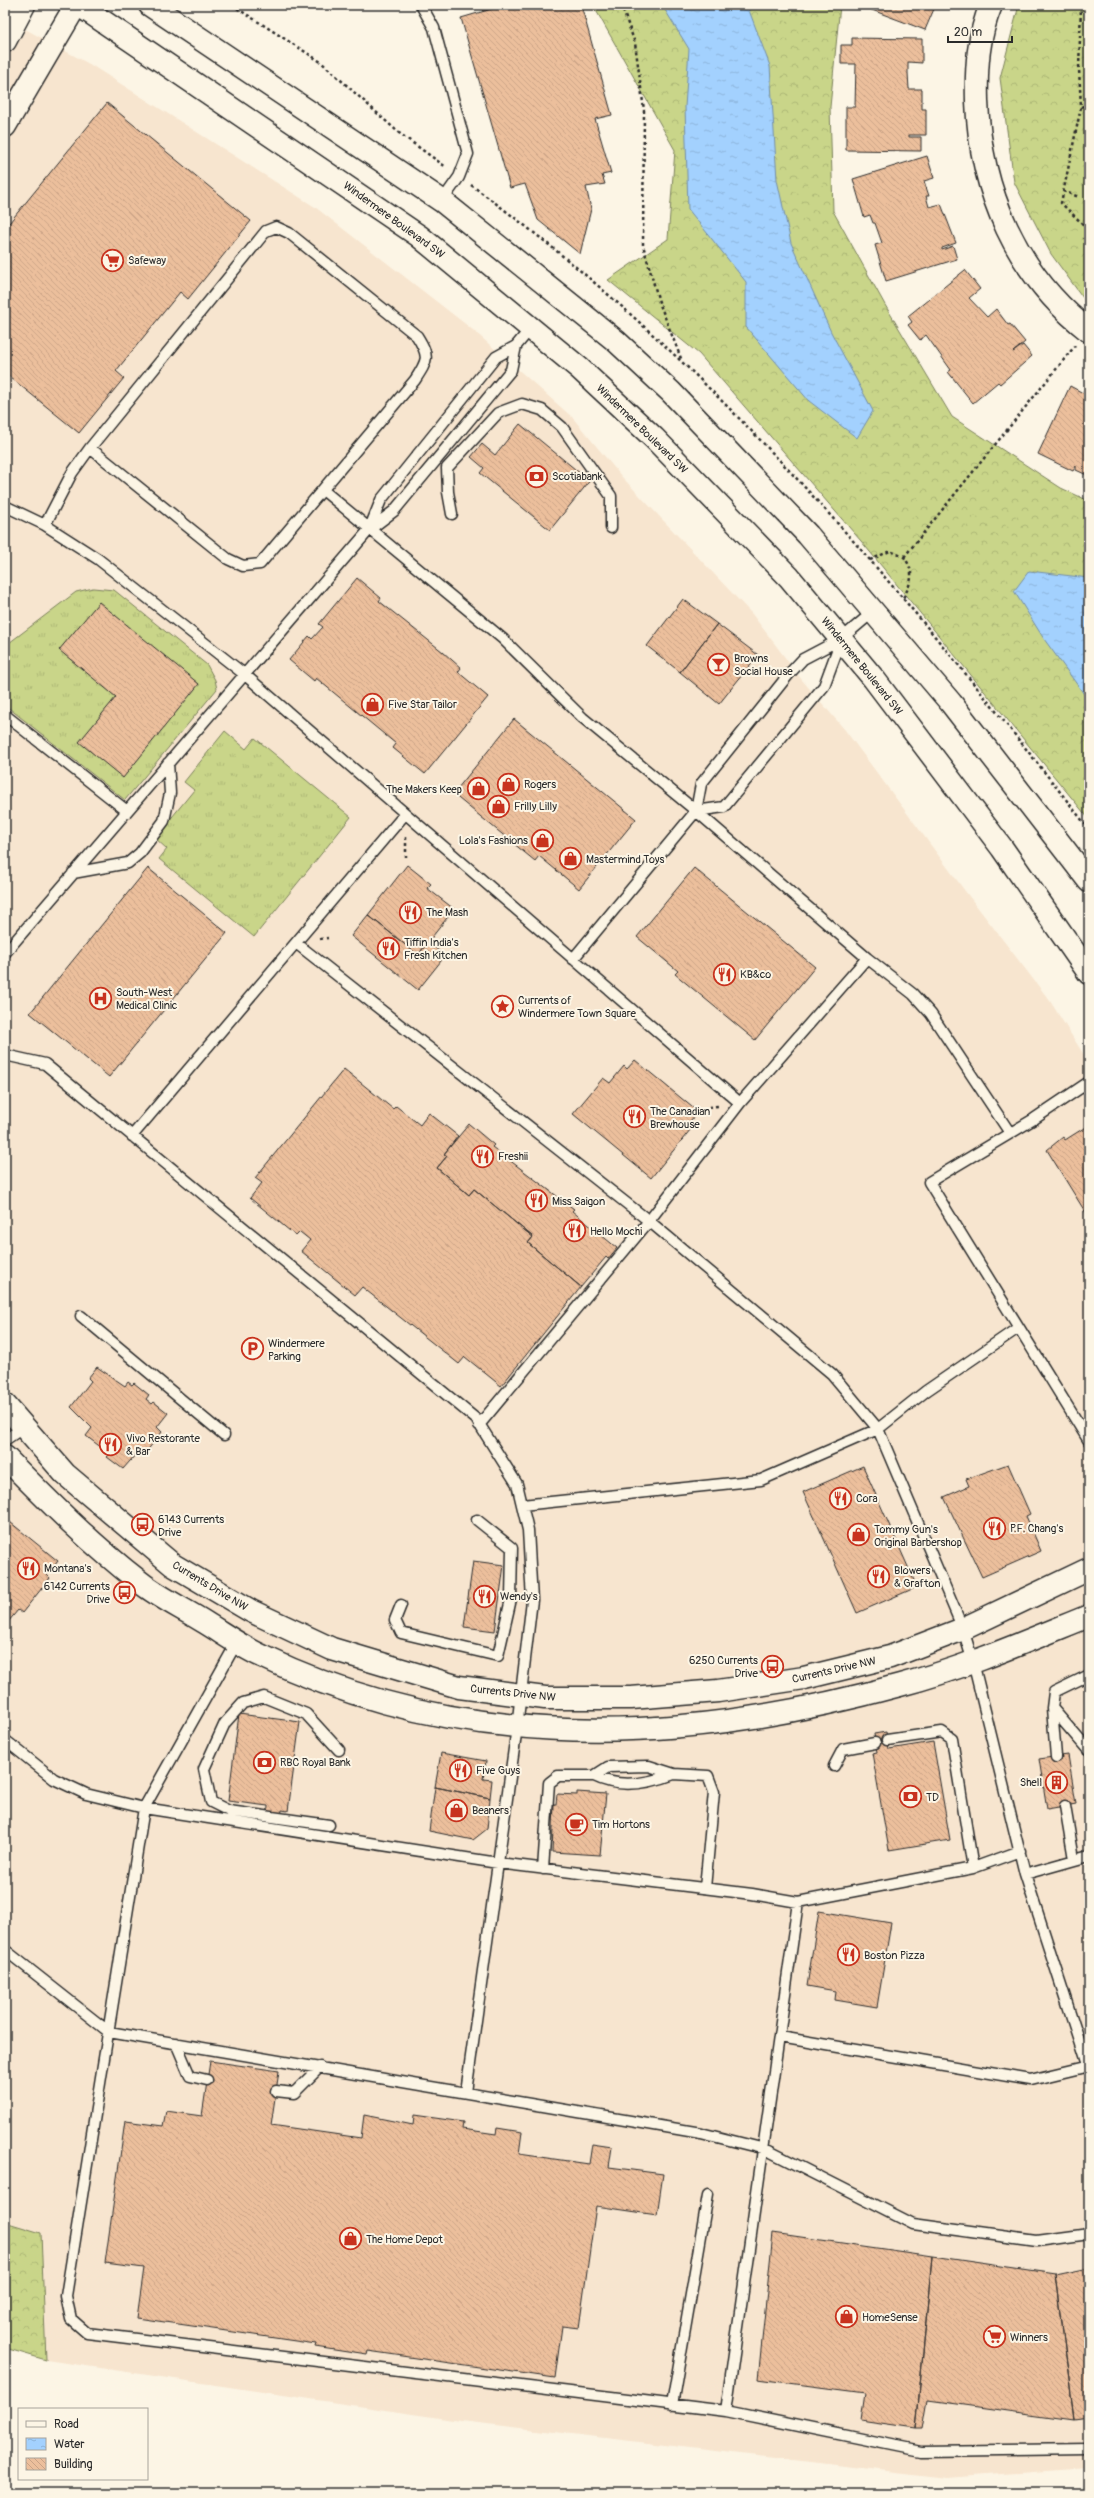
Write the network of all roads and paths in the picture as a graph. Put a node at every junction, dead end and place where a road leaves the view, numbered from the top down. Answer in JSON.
{"nodes":[{"id":1,"x":24,"y":5,"type":"edge"},
{"id":2,"x":76,"y":5,"type":"edge"},
{"id":3,"x":79,"y":5,"type":"edge"},
{"id":4,"x":150,"y":5,"type":"edge"},
{"id":5,"x":421,"y":5,"type":"edge"},
{"id":6,"x":621,"y":5,"type":"edge"},
{"id":7,"x":991,"y":5,"type":"edge"},
{"id":8,"x":1081,"y":5,"type":"edge"},
{"id":9,"x":5,"y":42,"type":"edge"},
{"id":10,"x":1089,"y":104,"type":"edge"},
{"id":11,"x":1081,"y":107,"type":"junction"},
{"id":12,"x":5,"y":126,"type":"edge"},
{"id":13,"x":1063,"y":191,"type":"junction"},
{"id":14,"x":1079,"y":197,"type":"dead end"},
{"id":15,"x":442,"y":201,"type":"junction"},
{"id":16,"x":1089,"y":230,"type":"edge"},
{"id":17,"x":532,"y":328,"type":"junction"},
{"id":18,"x":1088,"y":331,"type":"edge"},
{"id":19,"x":516,"y":346,"type":"junction"},
{"id":20,"x":682,"y":362,"type":"dead end"},
{"id":21,"x":90,"y":448,"type":"junction"},
{"id":22,"x":324,"y":491,"type":"junction"},
{"id":23,"x":5,"y":506,"type":"edge"},
{"id":24,"x":452,"y":514,"type":"dead end"},
{"id":25,"x":45,"y":525,"type":"junction"},
{"id":26,"x":611,"y":528,"type":"dead end"},
{"id":27,"x":369,"y":530,"type":"junction"},
{"id":28,"x":904,"y":557,"type":"junction"},
{"id":29,"x":870,"y":560,"type":"dead end"},
{"id":30,"x":903,"y":598,"type":"dead end"},
{"id":31,"x":874,"y":612,"type":"junction"},
{"id":32,"x":841,"y":638,"type":"junction"},
{"id":33,"x":244,"y":674,"type":"junction"},
{"id":34,"x":5,"y":715,"type":"edge"},
{"id":35,"x":168,"y":763,"type":"junction"},
{"id":36,"x":127,"y":811,"type":"junction"},
{"id":37,"x":696,"y":811,"type":"junction"},
{"id":38,"x":405,"y":814,"type":"junction"},
{"id":39,"x":73,"y":873,"type":"junction"},
{"id":40,"x":1089,"y":881,"type":"edge"},
{"id":41,"x":296,"y":942,"type":"junction"},
{"id":42,"x":5,"y":953,"type":"edge"},
{"id":43,"x":867,"y":958,"type":"junction"},
{"id":44,"x":573,"y":959,"type":"junction"},
{"id":45,"x":1089,"y":973,"type":"edge"},
{"id":46,"x":5,"y":1055,"type":"edge"},
{"id":47,"x":1089,"y":1082,"type":"edge"},
{"id":48,"x":740,"y":1103,"type":"junction"},
{"id":49,"x":1010,"y":1133,"type":"junction"},
{"id":50,"x":132,"y":1136,"type":"junction"},
{"id":51,"x":649,"y":1221,"type":"junction"},
{"id":52,"x":81,"y":1316,"type":"dead end"},
{"id":53,"x":1018,"y":1328,"type":"junction"},
{"id":54,"x":5,"y":1405,"type":"edge"},
{"id":55,"x":479,"y":1425,"type":"junction"},
{"id":56,"x":24,"y":1427,"type":"junction"},
{"id":57,"x":878,"y":1429,"type":"junction"},
{"id":58,"x":224,"y":1435,"type":"dead end"},
{"id":59,"x":5,"y":1440,"type":"edge"},
{"id":60,"x":1089,"y":1441,"type":"edge"},
{"id":61,"x":5,"y":1457,"type":"edge"},
{"id":62,"x":522,"y":1505,"type":"junction"},
{"id":63,"x":477,"y":1520,"type":"dead end"},
{"id":64,"x":1089,"y":1569,"type":"edge"},
{"id":65,"x":401,"y":1605,"type":"dead end"},
{"id":66,"x":1089,"y":1616,"type":"edge"},
{"id":67,"x":963,"y":1629,"type":"junction"},
{"id":68,"x":237,"y":1642,"type":"junction"},
{"id":69,"x":973,"y":1662,"type":"junction"},
{"id":70,"x":1089,"y":1675,"type":"edge"},
{"id":71,"x":519,"y":1694,"type":"junction"},
{"id":72,"x":1052,"y":1708,"type":"junction"},
{"id":73,"x":517,"y":1727,"type":"junction"},
{"id":74,"x":5,"y":1740,"type":"edge"},
{"id":75,"x":887,"y":1740,"type":"dead end"},
{"id":76,"x":875,"y":1743,"type":"dead end"},
{"id":77,"x":339,"y":1750,"type":"dead end"},
{"id":78,"x":1089,"y":1750,"type":"edge"},
{"id":79,"x":1056,"y":1757,"type":"dead end"},
{"id":80,"x":834,"y":1766,"type":"dead end"},
{"id":81,"x":674,"y":1774,"type":"junction"},
{"id":82,"x":594,"y":1776,"type":"junction"},
{"id":83,"x":1065,"y":1806,"type":"dead end"},
{"id":84,"x":144,"y":1808,"type":"junction"},
{"id":85,"x":328,"y":1825,"type":"dead end"},
{"id":86,"x":1020,"y":1852,"type":"junction"},
{"id":87,"x":1089,"y":1856,"type":"edge"},
{"id":88,"x":1074,"y":1859,"type":"junction"},
{"id":89,"x":498,"y":1863,"type":"junction"},
{"id":90,"x":973,"y":1868,"type":"junction"},
{"id":91,"x":543,"y":1869,"type":"junction"},
{"id":92,"x":1025,"y":1874,"type":"junction"},
{"id":93,"x":704,"y":1888,"type":"junction"},
{"id":94,"x":798,"y":1902,"type":"junction"},
{"id":95,"x":5,"y":1950,"type":"edge"},
{"id":96,"x":109,"y":2032,"type":"junction"},
{"id":97,"x":780,"y":2037,"type":"junction"},
{"id":98,"x":176,"y":2043,"type":"junction"},
{"id":99,"x":320,"y":2067,"type":"junction"},
{"id":100,"x":1089,"y":2068,"type":"edge"},
{"id":101,"x":207,"y":2080,"type":"dead end"},
{"id":102,"x":276,"y":2091,"type":"dead end"},
{"id":103,"x":466,"y":2092,"type":"junction"},
{"id":104,"x":765,"y":2149,"type":"junction"},
{"id":105,"x":708,"y":2195,"type":"dead end"},
{"id":106,"x":1089,"y":2234,"type":"edge"},
{"id":107,"x":672,"y":2405,"type":"junction"},
{"id":108,"x":726,"y":2411,"type":"junction"},
{"id":109,"x":1089,"y":2449,"type":"edge"}],
"edges":[{"from":1,"to":9,"type":"street"},
{"from":2,"to":12,"type":"street"},
{"from":3,"to":17,"type":"street","name":"Windermere Boulevard SW"},
{"from":4,"to":15,"type":"street"},
{"from":5,"to":15,"type":"lane"},
{"from":6,"to":20,"type":"path"},
{"from":7,"to":18,"type":"street"},
{"from":8,"to":11,"type":"path"},
{"from":10,"to":11,"type":"path"},
{"from":11,"to":13,"type":"path"},
{"from":13,"to":14,"type":"path"},
{"from":13,"to":16,"type":"path"},
{"from":15,"to":31,"type":"street"},
{"from":17,"to":19,"type":"lane"},
{"from":17,"to":32,"type":"street","name":"Windermere Boulevard SW"},
{"from":18,"to":28,"type":"path"},
{"from":19,"to":27,"type":"lane"},
{"from":19,"to":27,"type":"lane"},
{"from":21,"to":22,"type":"lane"},
{"from":21,"to":22,"type":"lane"},
{"from":21,"to":25,"type":"lane"},
{"from":22,"to":27,"type":"lane"},
{"from":23,"to":25,"type":"lane"},
{"from":24,"to":26,"type":"lane"},
{"from":25,"to":33,"type":"lane"},
{"from":27,"to":33,"type":"lane"},
{"from":27,"to":37,"type":"lane"},
{"from":28,"to":29,"type":"path"},
{"from":28,"to":30,"type":"path"},
{"from":31,"to":32,"type":"lane"},
{"from":31,"to":40,"type":"street"},
{"from":32,"to":37,"type":"lane"},
{"from":32,"to":37,"type":"lane"},
{"from":32,"to":45,"type":"street","name":"Windermere Boulevard SW"},
{"from":33,"to":35,"type":"lane"},
{"from":33,"to":38,"type":"lane"},
{"from":34,"to":36,"type":"lane"},
{"from":35,"to":36,"type":"lane"},
{"from":35,"to":39,"type":"lane"},
{"from":36,"to":39,"type":"lane"},
{"from":37,"to":43,"type":"lane"},
{"from":37,"to":44,"type":"lane"},
{"from":38,"to":41,"type":"lane"},
{"from":38,"to":44,"type":"lane"},
{"from":39,"to":42,"type":"lane"},
{"from":41,"to":50,"type":"lane"},
{"from":41,"to":51,"type":"lane"},
{"from":43,"to":48,"type":"lane"},
{"from":43,"to":49,"type":"lane"},
{"from":44,"to":48,"type":"lane"},
{"from":46,"to":50,"type":"lane"},
{"from":47,"to":49,"type":"lane"},
{"from":48,"to":51,"type":"lane"},
{"from":49,"to":53,"type":"lane"},
{"from":50,"to":55,"type":"lane"},
{"from":51,"to":55,"type":"lane"},
{"from":51,"to":57,"type":"lane"},
{"from":52,"to":58,"type":"lane"},
{"from":53,"to":57,"type":"lane"},
{"from":53,"to":60,"type":"lane"},
{"from":54,"to":56,"type":"street","name":"Currents Drive NW"},
{"from":55,"to":62,"type":"lane"},
{"from":56,"to":59,"type":"lane"},
{"from":56,"to":71,"type":"street","name":"Currents Drive NW"},
{"from":57,"to":62,"type":"lane"},
{"from":57,"to":67,"type":"lane"},
{"from":61,"to":68,"type":"street"},
{"from":62,"to":71,"type":"lane"},
{"from":63,"to":65,"type":"lane"},
{"from":64,"to":67,"type":"street","name":"Currents Drive NW"},
{"from":66,"to":69,"type":"street"},
{"from":67,"to":69,"type":"lane"},
{"from":67,"to":71,"type":"street","name":"Currents Drive NW"},
{"from":68,"to":73,"type":"street"},
{"from":68,"to":84,"type":"lane"},
{"from":69,"to":73,"type":"street"},
{"from":69,"to":86,"type":"lane"},
{"from":70,"to":72,"type":"lane"},
{"from":71,"to":73,"type":"lane"},
{"from":72,"to":78,"type":"lane"},
{"from":72,"to":79,"type":"lane"},
{"from":73,"to":89,"type":"lane"},
{"from":74,"to":84,"type":"lane"},
{"from":75,"to":90,"type":"lane"},
{"from":76,"to":80,"type":"lane"},
{"from":77,"to":85,"type":"lane"},
{"from":81,"to":82,"type":"lane"},
{"from":81,"to":82,"type":"lane"},
{"from":81,"to":93,"type":"lane"},
{"from":82,"to":91,"type":"lane"},
{"from":83,"to":88,"type":"lane"},
{"from":84,"to":89,"type":"lane"},
{"from":84,"to":96,"type":"lane"},
{"from":86,"to":90,"type":"lane"},
{"from":86,"to":92,"type":"lane"},
{"from":87,"to":88,"type":"lane"},
{"from":88,"to":92,"type":"lane"},
{"from":89,"to":91,"type":"lane"},
{"from":89,"to":103,"type":"lane"},
{"from":90,"to":94,"type":"lane"},
{"from":91,"to":93,"type":"lane"},
{"from":92,"to":100,"type":"lane"},
{"from":93,"to":94,"type":"lane"},
{"from":94,"to":97,"type":"lane"},
{"from":95,"to":96,"type":"lane"},
{"from":96,"to":98,"type":"lane"},
{"from":96,"to":107,"type":"lane"},
{"from":97,"to":100,"type":"lane"},
{"from":97,"to":104,"type":"lane"},
{"from":98,"to":99,"type":"lane"},
{"from":98,"to":101,"type":"lane"},
{"from":99,"to":102,"type":"lane"},
{"from":99,"to":103,"type":"lane"},
{"from":103,"to":104,"type":"lane"},
{"from":104,"to":106,"type":"lane"},
{"from":104,"to":108,"type":"lane"},
{"from":105,"to":107,"type":"lane"},
{"from":107,"to":108,"type":"lane"},
{"from":108,"to":109,"type":"lane"}]}
